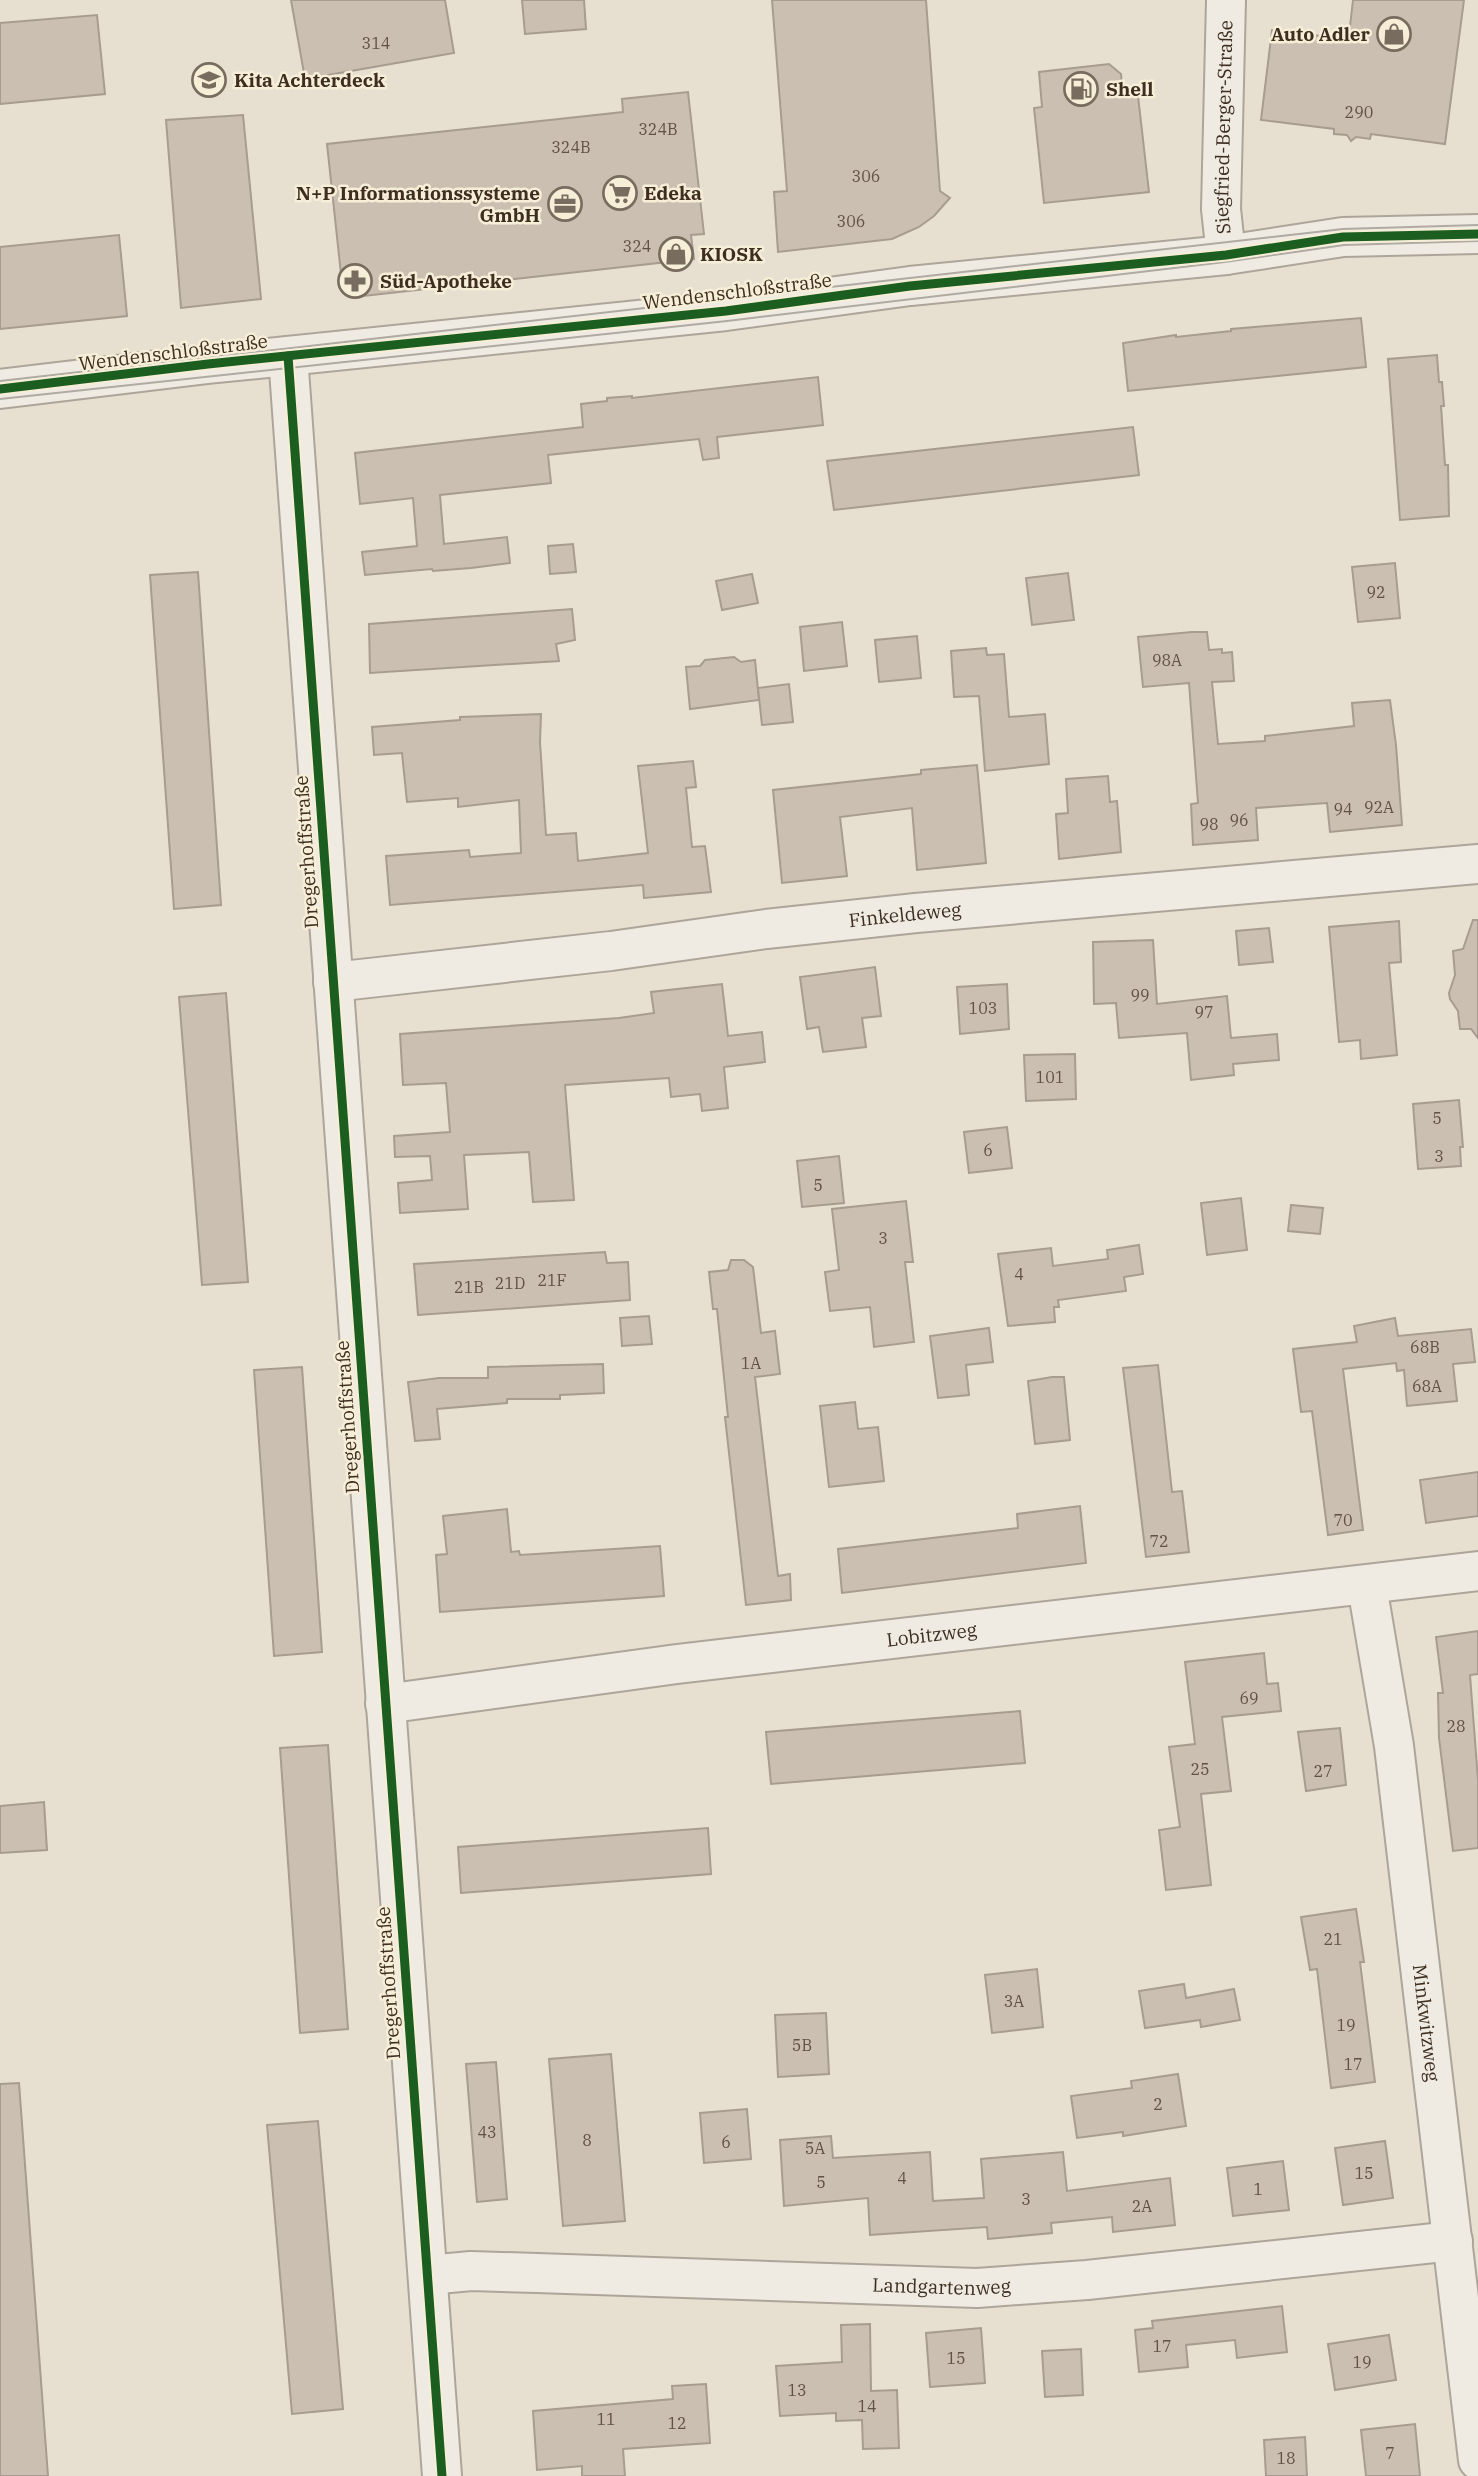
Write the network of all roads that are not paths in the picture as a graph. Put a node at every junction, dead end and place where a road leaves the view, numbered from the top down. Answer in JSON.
{"nodes":[{"id":1,"x":1226,"y":0,"type":"edge"},
{"id":2,"x":1478,"y":233,"type":"edge"},
{"id":3,"x":1226,"y":255,"type":"junction"},
{"id":4,"x":288,"y":356,"type":"junction"},
{"id":5,"x":0,"y":390,"type":"edge"},
{"id":6,"x":1478,"y":864,"type":"edge"},
{"id":7,"x":333,"y":982,"type":"junction"},
{"id":8,"x":1478,"y":1571,"type":"edge"},
{"id":9,"x":1367,"y":1586,"type":"junction"},
{"id":10,"x":385,"y":1704,"type":"junction"},
{"id":11,"x":1453,"y":2241,"type":"junction"},
{"id":12,"x":428,"y":2275,"type":"junction"},
{"id":13,"x":1478,"y":2460,"type":"edge"},
{"id":14,"x":442,"y":2476,"type":"edge"}],
"edges":[{"from":1,"to":3,"type":"street","name":"Siegfried-Berger-Straße"},
{"from":2,"to":3,"type":"street","name":"Wendenschloßstraße"},
{"from":3,"to":4,"type":"street","name":"Wendenschloßstraße"},
{"from":4,"to":5,"type":"street","name":"Wendenschloßstraße"},
{"from":4,"to":7,"type":"street","name":"Dregerhoffstraße"},
{"from":6,"to":7,"type":"street","name":"Finkeldeweg"},
{"from":7,"to":10,"type":"street","name":"Dregerhoffstraße"},
{"from":8,"to":9,"type":"street","name":"Lobitzweg"},
{"from":9,"to":10,"type":"street","name":"Lobitzweg"},
{"from":9,"to":11,"type":"street","name":"Minkwitzweg"},
{"from":10,"to":12,"type":"street","name":"Dregerhoffstraße"},
{"from":11,"to":12,"type":"street","name":"Landgartenweg"},
{"from":11,"to":13,"type":"street","name":"Minkwitzweg"},
{"from":12,"to":14,"type":"street","name":"Dregerhoffstraße"}]}
